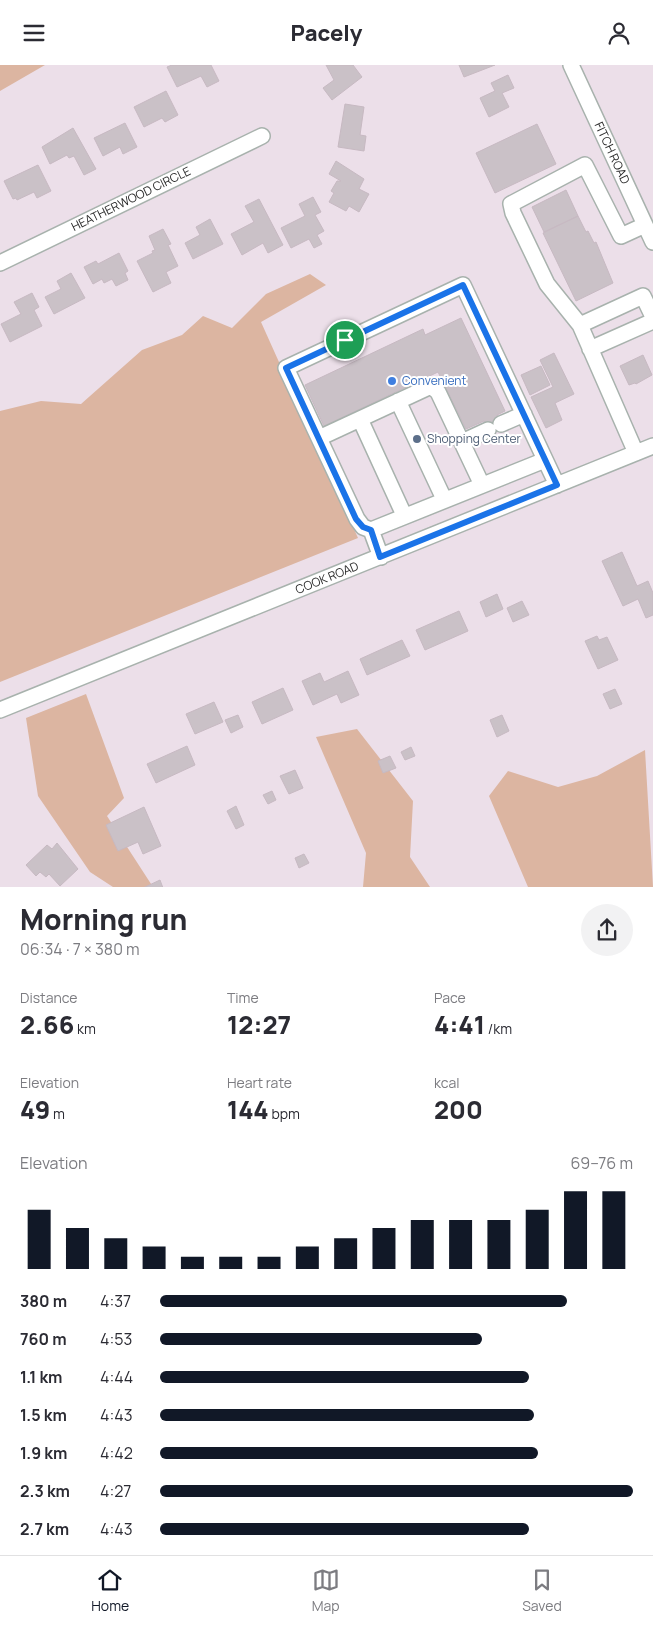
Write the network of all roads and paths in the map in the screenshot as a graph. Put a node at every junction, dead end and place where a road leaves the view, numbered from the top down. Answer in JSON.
{"nodes":[{"id":1,"x":570,"y":65,"type":"edge"},
{"id":2,"x":262,"y":136,"type":"dead end"},
{"id":3,"x":645,"y":225,"type":"junction"},
{"id":4,"x":653,"y":242,"type":"edge"},
{"id":5,"x":0,"y":263,"type":"edge"},
{"id":6,"x":653,"y":317,"type":"edge"},
{"id":7,"x":653,"y":321,"type":"edge"},
{"id":8,"x":580,"y":325,"type":"junction"},
{"id":9,"x":590,"y":349,"type":"junction"},
{"id":10,"x":398,"y":401,"type":"junction"},
{"id":11,"x":524,"y":414,"type":"junction"},
{"id":12,"x":360,"y":419,"type":"junction"},
{"id":13,"x":319,"y":438,"type":"junction"},
{"id":14,"x":462,"y":443,"type":"junction"},
{"id":15,"x":653,"y":446,"type":"edge"},
{"id":16,"x":636,"y":453,"type":"junction"},
{"id":17,"x":546,"y":460,"type":"junction"},
{"id":18,"x":482,"y":485,"type":"junction"},
{"id":19,"x":557,"y":485,"type":"junction"},
{"id":20,"x":444,"y":499,"type":"junction"},
{"id":21,"x":404,"y":515,"type":"junction"},
{"id":22,"x":371,"y":530,"type":"junction"},
{"id":23,"x":380,"y":557,"type":"junction"},
{"id":24,"x":0,"y":710,"type":"edge"}],
"edges":[{"from":1,"to":3,"type":"street","name":"FITCH ROAD"},
{"from":2,"to":5,"type":"street","name":"HEATHERWOOD CIRCLE"},
{"from":3,"to":4,"type":"street","name":"FITCH ROAD"},
{"from":3,"to":8,"type":"street"},
{"from":6,"to":8,"type":"street"},
{"from":7,"to":9,"type":"street"},
{"from":8,"to":9,"type":"street"},
{"from":9,"to":16,"type":"street"},
{"from":10,"to":12,"type":"street"},
{"from":10,"to":14,"type":"street"},
{"from":10,"to":20,"type":"street"},
{"from":11,"to":13,"type":"street"},
{"from":11,"to":14,"type":"street"},
{"from":11,"to":17,"type":"street"},
{"from":12,"to":13,"type":"street"},
{"from":12,"to":21,"type":"street"},
{"from":13,"to":22,"type":"street"},
{"from":14,"to":18,"type":"street"},
{"from":15,"to":16,"type":"street","name":"COOK ROAD"},
{"from":16,"to":19,"type":"street","name":"COOK ROAD"},
{"from":17,"to":18,"type":"street"},
{"from":17,"to":19,"type":"street"},
{"from":18,"to":20,"type":"street"},
{"from":19,"to":23,"type":"street","name":"COOK ROAD"},
{"from":20,"to":21,"type":"street"},
{"from":21,"to":22,"type":"street"},
{"from":22,"to":23,"type":"street"},
{"from":23,"to":24,"type":"street","name":"COOK ROAD"}]}
